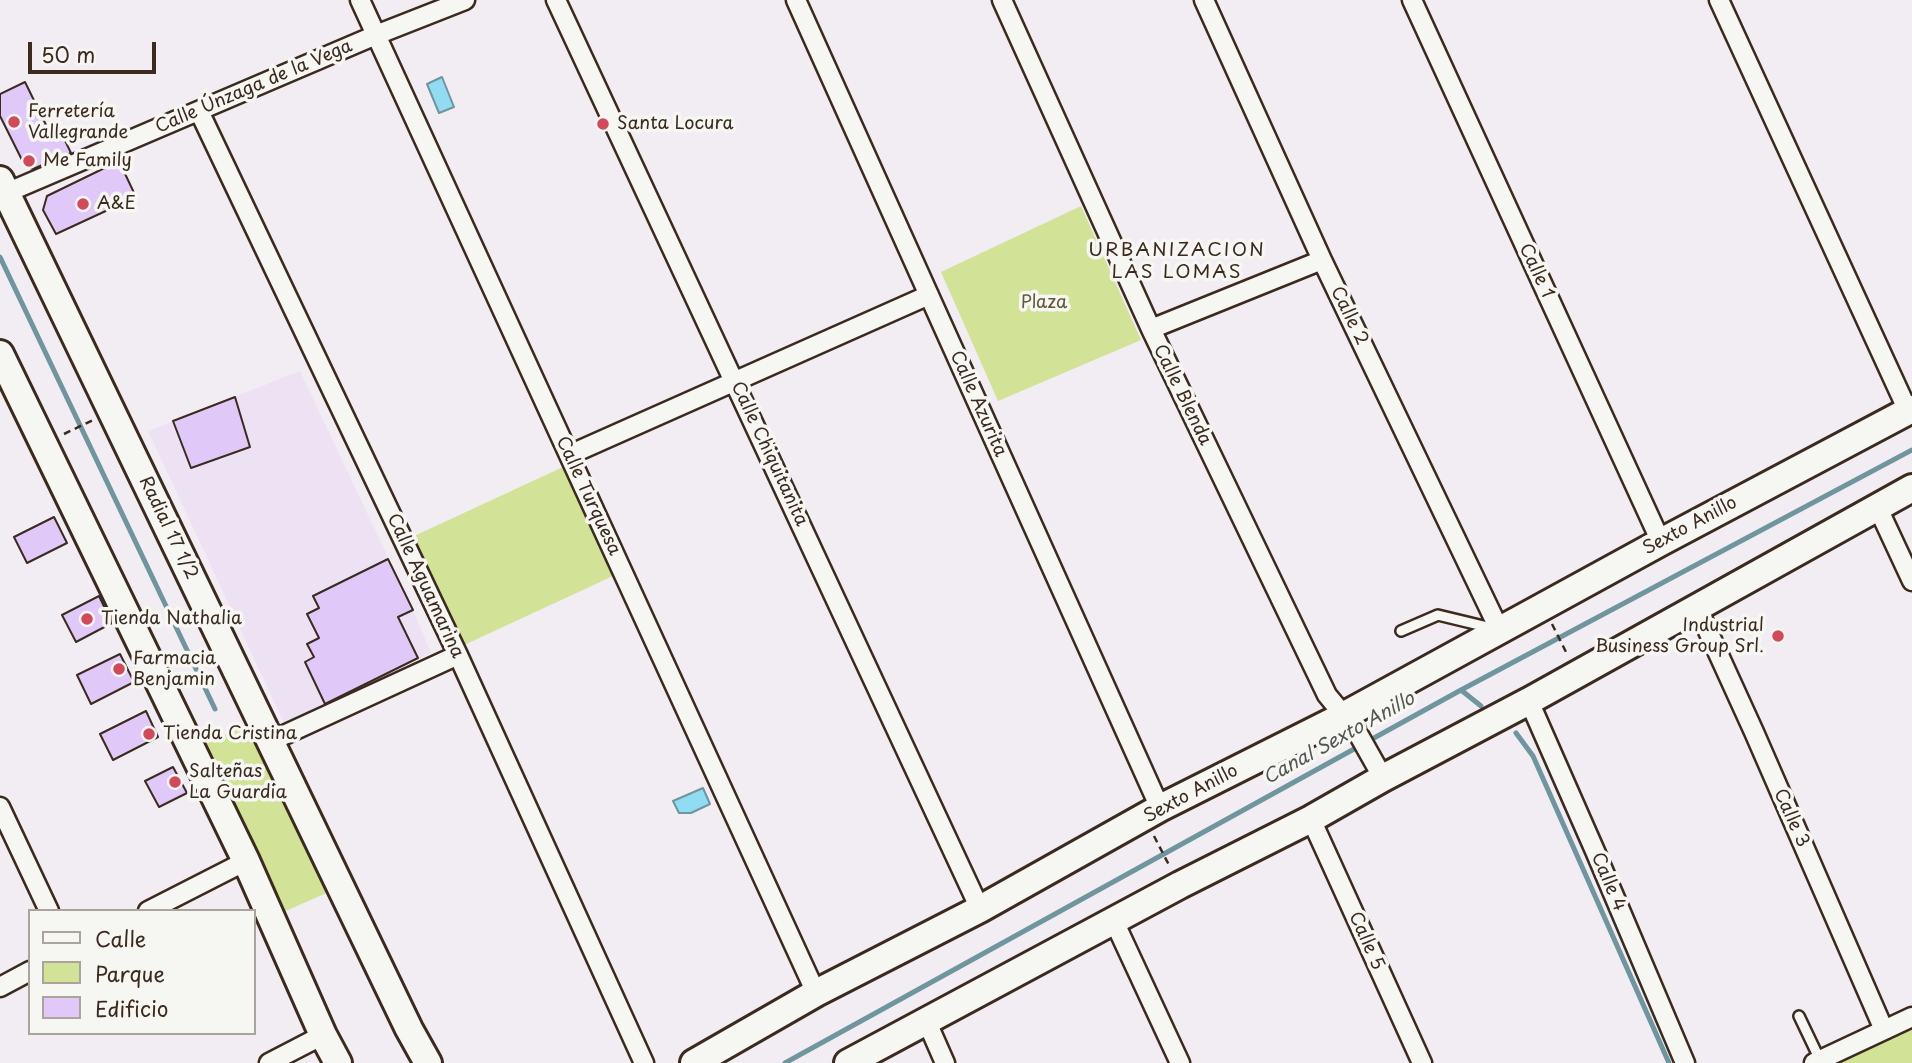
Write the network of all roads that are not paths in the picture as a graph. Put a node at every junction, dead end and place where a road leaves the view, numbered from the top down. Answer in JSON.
{"nodes":[{"id":1,"x":360,"y":0,"type":"edge"},
{"id":2,"x":464,"y":0,"type":"edge"},
{"id":3,"x":556,"y":0,"type":"edge"},
{"id":4,"x":796,"y":0,"type":"edge"},
{"id":5,"x":1002,"y":0,"type":"edge"},
{"id":6,"x":1205,"y":0,"type":"edge"},
{"id":7,"x":1412,"y":0,"type":"edge"},
{"id":8,"x":1719,"y":0,"type":"edge"},
{"id":9,"x":376,"y":35,"type":"junction"},
{"id":10,"x":199,"y":111,"type":"junction"},
{"id":11,"x":3,"y":186,"type":"edge"},
{"id":12,"x":1322,"y":260,"type":"junction"},
{"id":13,"x":929,"y":295,"type":"junction"},
{"id":14,"x":1151,"y":329,"type":"junction"},
{"id":15,"x":3,"y":368,"type":"edge"},
{"id":16,"x":734,"y":380,"type":"junction"},
{"id":17,"x":1910,"y":410,"type":"edge"},
{"id":18,"x":569,"y":455,"type":"junction"},
{"id":19,"x":1912,"y":488,"type":"edge"},
{"id":20,"x":1877,"y":506,"type":"junction"},
{"id":21,"x":1661,"y":542,"type":"junction"},
{"id":22,"x":1912,"y":581,"type":"edge"},
{"id":23,"x":1697,"y":607,"type":"junction"},
{"id":24,"x":1499,"y":629,"type":"junction"},
{"id":25,"x":1401,"y":631,"type":"dead end"},
{"id":26,"x":458,"y":655,"type":"junction"},
{"id":27,"x":1529,"y":701,"type":"junction"},
{"id":28,"x":1350,"y":723,"type":"junction"},
{"id":29,"x":271,"y":741,"type":"junction"},
{"id":30,"x":1379,"y":770,"type":"junction"},
{"id":31,"x":0,"y":807,"type":"edge"},
{"id":32,"x":1311,"y":819,"type":"junction"},
{"id":33,"x":1156,"y":820,"type":"junction"},
{"id":34,"x":246,"y":861,"type":"junction"},
{"id":35,"x":48,"y":909,"type":"edge"},
{"id":36,"x":152,"y":909,"type":"edge"},
{"id":37,"x":981,"y":909,"type":"junction"},
{"id":38,"x":1114,"y":920,"type":"junction"},
{"id":39,"x":28,"y":972,"type":"edge"},
{"id":40,"x":0,"y":987,"type":"edge"},
{"id":41,"x":816,"y":993,"type":"junction"},
{"id":42,"x":1799,"y":1016,"type":"dead end"},
{"id":43,"x":1912,"y":1017,"type":"edge"},
{"id":44,"x":927,"y":1022,"type":"junction"},
{"id":45,"x":1884,"y":1030,"type":"junction"},
{"id":46,"x":323,"y":1035,"type":"junction"},
{"id":47,"x":422,"y":1057,"type":"edge"},
{"id":48,"x":1817,"y":1061,"type":"edge"},
{"id":49,"x":269,"y":1063,"type":"edge"},
{"id":50,"x":338,"y":1063,"type":"edge"},
{"id":51,"x":645,"y":1063,"type":"edge"},
{"id":52,"x":694,"y":1063,"type":"edge"},
{"id":53,"x":848,"y":1063,"type":"edge"},
{"id":54,"x":945,"y":1063,"type":"edge"},
{"id":55,"x":1180,"y":1063,"type":"edge"},
{"id":56,"x":1422,"y":1063,"type":"edge"},
{"id":57,"x":1685,"y":1063,"type":"edge"}],
"edges":[{"from":1,"to":9,"type":"street","name":"Calle Turquesa"},
{"from":2,"to":9,"type":"street","name":"Calle Únzaga de la Vega"},
{"from":3,"to":16,"type":"street","name":"Calle Chiquitanita"},
{"from":4,"to":13,"type":"street","name":"Calle Azurita"},
{"from":5,"to":14,"type":"street","name":"Calle Blenda"},
{"from":6,"to":12,"type":"street","name":"Calle 2"},
{"from":7,"to":21,"type":"street","name":"Calle 1"},
{"from":8,"to":17,"type":"street"},
{"from":9,"to":10,"type":"street","name":"Calle Únzaga de la Vega"},
{"from":9,"to":18,"type":"street","name":"Calle Turquesa"},
{"from":10,"to":11,"type":"street","name":"Calle Únzaga de la Vega"},
{"from":10,"to":26,"type":"street","name":"Calle Aguamarina"},
{"from":11,"to":29,"type":"main road","name":"Radial 17 1/2"},
{"from":12,"to":14,"type":"street"},
{"from":12,"to":24,"type":"street","name":"Calle 2"},
{"from":13,"to":16,"type":"street"},
{"from":13,"to":33,"type":"street","name":"Calle Azurita"},
{"from":14,"to":28,"type":"street","name":"Calle Blenda"},
{"from":15,"to":34,"type":"main road"},
{"from":16,"to":18,"type":"street"},
{"from":16,"to":37,"type":"street","name":"Calle Chiquitanita"},
{"from":17,"to":21,"type":"main road","name":"Sexto Anillo"},
{"from":18,"to":41,"type":"street","name":"Calle Turquesa"},
{"from":19,"to":20,"type":"main road"},
{"from":20,"to":22,"type":"street"},
{"from":20,"to":23,"type":"main road"},
{"from":21,"to":24,"type":"main road","name":"Sexto Anillo"},
{"from":23,"to":27,"type":"main road"},
{"from":23,"to":45,"type":"street","name":"Calle 3"},
{"from":24,"to":25,"type":"lane"},
{"from":24,"to":28,"type":"main road","name":"Sexto Anillo"},
{"from":26,"to":29,"type":"street"},
{"from":26,"to":51,"type":"street","name":"Calle Aguamarina"},
{"from":27,"to":30,"type":"main road"},
{"from":27,"to":57,"type":"street","name":"Calle 4"},
{"from":28,"to":30,"type":"street","name":"Calle Blenda"},
{"from":28,"to":33,"type":"main road","name":"Sexto Anillo"},
{"from":29,"to":47,"type":"main road","name":"Radial 17 1/2"},
{"from":30,"to":32,"type":"main road"},
{"from":31,"to":35,"type":"street"},
{"from":32,"to":38,"type":"main road"},
{"from":32,"to":56,"type":"street","name":"Calle 5"},
{"from":33,"to":37,"type":"main road","name":"Sexto Anillo"},
{"from":34,"to":36,"type":"street"},
{"from":34,"to":46,"type":"main road"},
{"from":37,"to":41,"type":"main road","name":"Sexto Anillo"},
{"from":38,"to":44,"type":"main road"},
{"from":38,"to":55,"type":"street"},
{"from":39,"to":40,"type":"street"},
{"from":41,"to":52,"type":"main road","name":"Sexto Anillo"},
{"from":42,"to":48,"type":"lane"},
{"from":43,"to":45,"type":"street"},
{"from":44,"to":53,"type":"main road"},
{"from":44,"to":54,"type":"street"},
{"from":45,"to":48,"type":"street"},
{"from":46,"to":49,"type":"street"},
{"from":46,"to":50,"type":"main road"}]}
